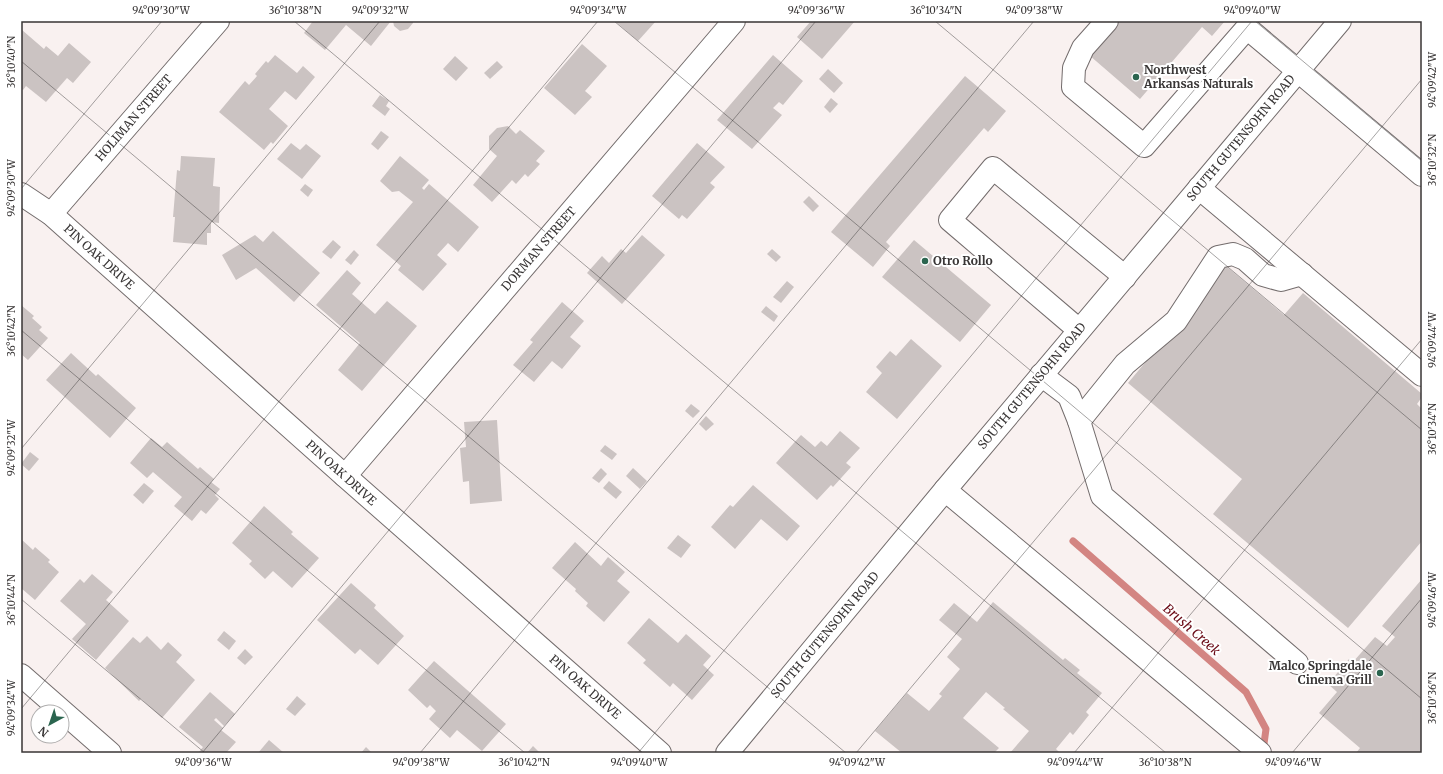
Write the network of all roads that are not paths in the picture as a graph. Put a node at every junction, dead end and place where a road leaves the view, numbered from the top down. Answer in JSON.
{"nodes":[{"id":1,"x":218,"y":21,"type":"edge"},
{"id":2,"x":734,"y":21,"type":"edge"},
{"id":3,"x":1106,"y":21,"type":"edge"},
{"id":4,"x":1340,"y":21,"type":"edge"},
{"id":5,"x":1250,"y":24,"type":"edge"},
{"id":6,"x":1298,"y":71,"type":"junction"},
{"id":7,"x":1422,"y":175,"type":"edge"},
{"id":8,"x":1200,"y":188,"type":"junction"},
{"id":9,"x":21,"y":194,"type":"edge"},
{"id":10,"x":51,"y":214,"type":"junction"},
{"id":11,"x":1302,"y":274,"type":"junction"},
{"id":12,"x":1125,"y":277,"type":"junction"},
{"id":13,"x":1079,"y":330,"type":"junction"},
{"id":14,"x":1041,"y":375,"type":"junction"},
{"id":15,"x":1422,"y":375,"type":"edge"},
{"id":16,"x":1079,"y":421,"type":"junction"},
{"id":17,"x":345,"y":476,"type":"junction"},
{"id":18,"x":945,"y":490,"type":"junction"},
{"id":19,"x":1297,"y":663,"type":"dead end"},
{"id":20,"x":21,"y":675,"type":"edge"},
{"id":21,"x":110,"y":753,"type":"edge"},
{"id":22,"x":660,"y":753,"type":"edge"},
{"id":23,"x":727,"y":753,"type":"edge"},
{"id":24,"x":1260,"y":753,"type":"edge"}],
"edges":[{"from":1,"to":10,"type":"street","name":"HOLIMAN STREET"},
{"from":2,"to":17,"type":"street","name":"DORMAN STREET"},
{"from":3,"to":5,"type":"street"},
{"from":4,"to":6,"type":"street","name":"SOUTH GUTENSOHN ROAD"},
{"from":5,"to":6,"type":"street"},
{"from":6,"to":7,"type":"street"},
{"from":6,"to":8,"type":"street","name":"SOUTH GUTENSOHN ROAD"},
{"from":8,"to":11,"type":"street"},
{"from":8,"to":12,"type":"street","name":"SOUTH GUTENSOHN ROAD"},
{"from":9,"to":10,"type":"street","name":"PIN OAK DRIVE"},
{"from":10,"to":17,"type":"street","name":"PIN OAK DRIVE"},
{"from":11,"to":15,"type":"street"},
{"from":11,"to":16,"type":"street"},
{"from":12,"to":13,"type":"street","name":"SOUTH GUTENSOHN ROAD"},
{"from":12,"to":13,"type":"street"},
{"from":13,"to":14,"type":"street","name":"SOUTH GUTENSOHN ROAD"},
{"from":14,"to":16,"type":"street"},
{"from":14,"to":18,"type":"street","name":"SOUTH GUTENSOHN ROAD"},
{"from":16,"to":19,"type":"street"},
{"from":17,"to":22,"type":"street","name":"PIN OAK DRIVE"},
{"from":18,"to":23,"type":"street","name":"SOUTH GUTENSOHN ROAD"},
{"from":18,"to":24,"type":"street"},
{"from":20,"to":21,"type":"street"}]}
